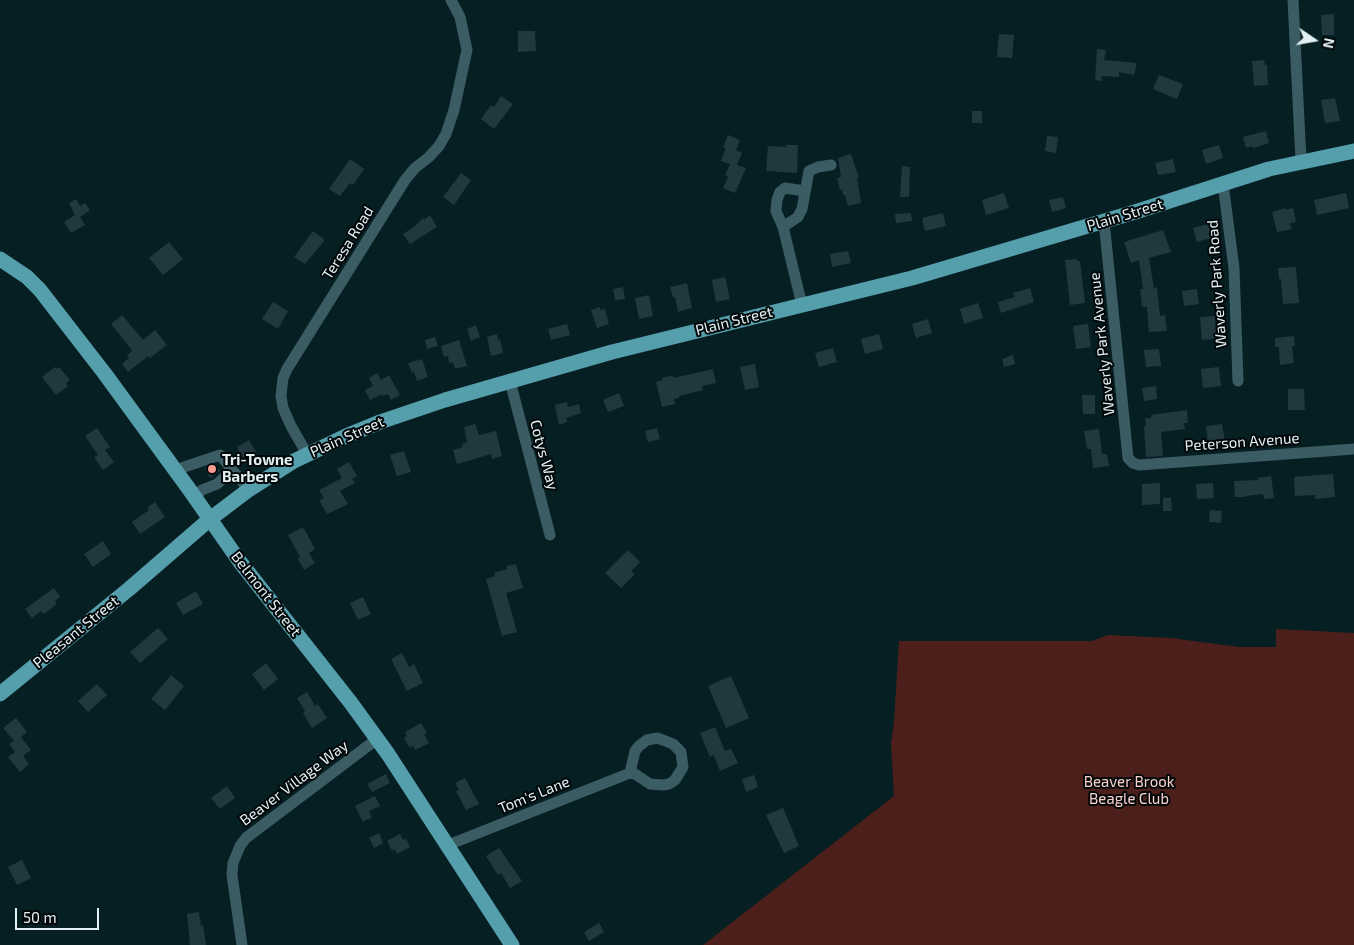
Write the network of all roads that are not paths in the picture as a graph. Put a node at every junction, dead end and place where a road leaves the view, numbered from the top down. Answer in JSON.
{"nodes":[{"id":1,"x":451,"y":0,"type":"edge"},
{"id":2,"x":1293,"y":0,"type":"edge"},
{"id":3,"x":1354,"y":151,"type":"edge"},
{"id":4,"x":1301,"y":161,"type":"junction"},
{"id":5,"x":831,"y":165,"type":"dead end"},
{"id":6,"x":1223,"y":184,"type":"junction"},
{"id":7,"x":805,"y":191,"type":"junction"},
{"id":8,"x":1104,"y":221,"type":"junction"},
{"id":9,"x":783,"y":227,"type":"junction"},
{"id":10,"x":0,"y":259,"type":"edge"},
{"id":11,"x":802,"y":305,"type":"junction"},
{"id":12,"x":510,"y":381,"type":"junction"},
{"id":13,"x":1238,"y":381,"type":"dead end"},
{"id":14,"x":1354,"y":448,"type":"edge"},
{"id":15,"x":307,"y":454,"type":"junction"},
{"id":16,"x":1133,"y":462,"type":"joint"},
{"id":17,"x":176,"y":471,"type":"junction"},
{"id":18,"x":234,"y":472,"type":"junction"},
{"id":19,"x":248,"y":490,"type":"junction"},
{"id":20,"x":194,"y":496,"type":"junction"},
{"id":21,"x":210,"y":519,"type":"junction"},
{"id":22,"x":550,"y":535,"type":"dead end"},
{"id":23,"x":151,"y":570,"type":"joint"},
{"id":24,"x":0,"y":694,"type":"edge"},
{"id":25,"x":377,"y":738,"type":"junction"},
{"id":26,"x":630,"y":773,"type":"junction"},
{"id":27,"x":448,"y":846,"type":"junction"},
{"id":28,"x":242,"y":945,"type":"edge"},
{"id":29,"x":512,"y":945,"type":"edge"}],
"edges":[{"from":1,"to":15,"type":"street","name":"Teresa Road"},
{"from":2,"to":4,"type":"street"},
{"from":3,"to":4,"type":"main road","name":"Plain Street"},
{"from":4,"to":6,"type":"main road","name":"Plain Street"},
{"from":5,"to":7,"type":"street"},
{"from":6,"to":8,"type":"main road","name":"Plain Street"},
{"from":6,"to":13,"type":"street","name":"Waverly Park Road"},
{"from":7,"to":9,"type":"street"},
{"from":7,"to":9,"type":"street"},
{"from":8,"to":11,"type":"main road","name":"Plain Street"},
{"from":8,"to":16,"type":"street","name":"Waverly Park Avenue"},
{"from":9,"to":11,"type":"street"},
{"from":10,"to":17,"type":"main road","name":"Belmont Street"},
{"from":11,"to":12,"type":"main road","name":"Plain Street"},
{"from":12,"to":15,"type":"main road","name":"Plain Street"},
{"from":12,"to":22,"type":"street","name":"Cotys Way"},
{"from":14,"to":16,"type":"street","name":"Peterson Avenue"},
{"from":15,"to":19,"type":"main road","name":"Plain Street"},
{"from":17,"to":18,"type":"street"},
{"from":17,"to":20,"type":"main road","name":"Belmont Street"},
{"from":18,"to":19,"type":"street"},
{"from":18,"to":20,"type":"street"},
{"from":19,"to":21,"type":"main road","name":"Plain Street"},
{"from":20,"to":21,"type":"main road","name":"Belmont Street"},
{"from":21,"to":23,"type":"main road","name":"Plain Street"},
{"from":21,"to":25,"type":"main road","name":"Belmont Street"},
{"from":23,"to":24,"type":"main road","name":"Pleasant Street"},
{"from":25,"to":27,"type":"main road","name":"Belmont Street"},
{"from":25,"to":28,"type":"street","name":"Beaver Village Way"},
{"from":26,"to":26,"type":"street"},
{"from":26,"to":27,"type":"street","name":"Tom's Lane"},
{"from":27,"to":29,"type":"main road","name":"Belmont Street"}]}
